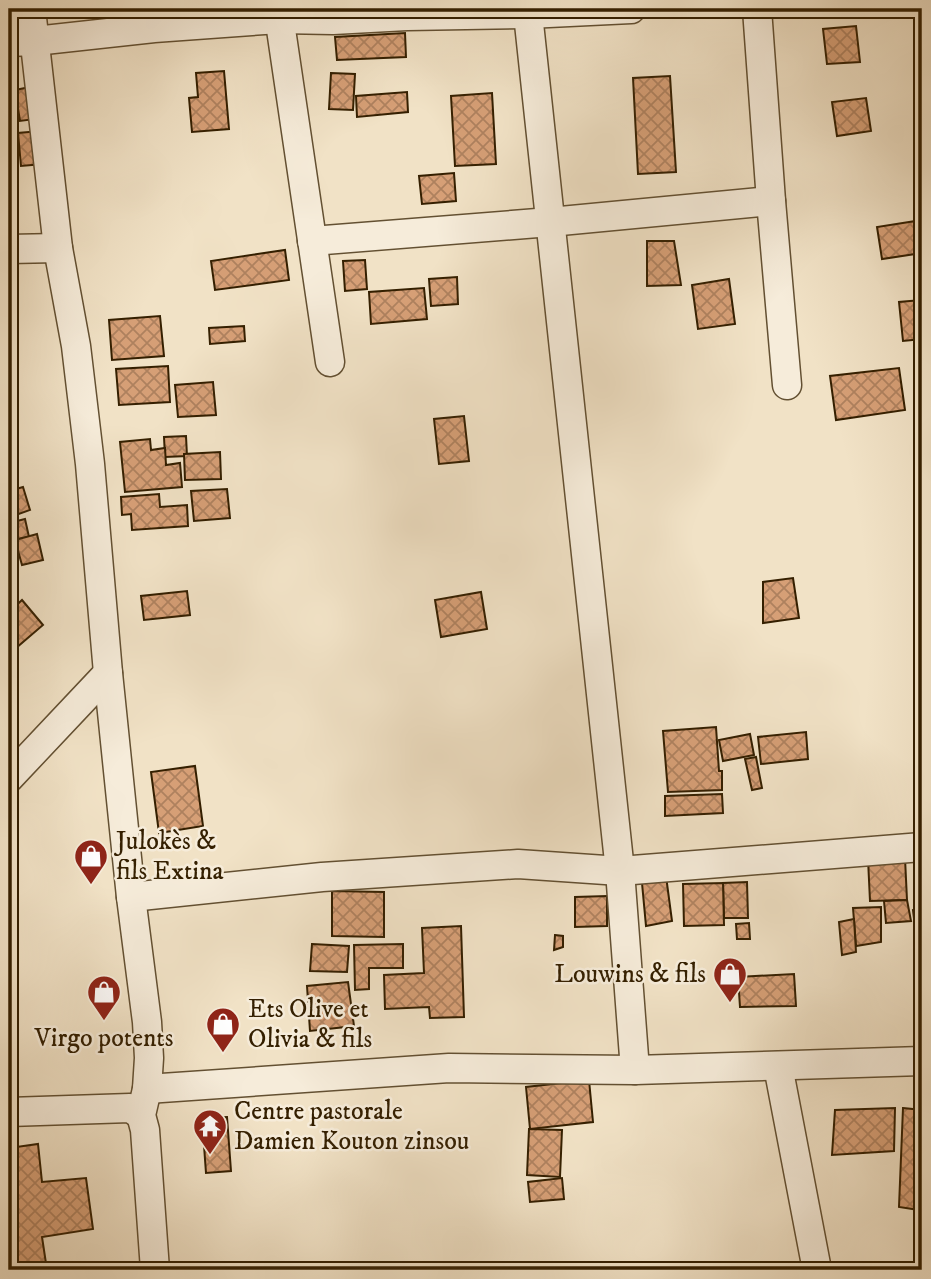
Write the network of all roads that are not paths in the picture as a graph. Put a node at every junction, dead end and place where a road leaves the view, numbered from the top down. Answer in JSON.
{"nodes":[{"id":1,"x":31,"y":9,"type":"edge"},
{"id":2,"x":631,"y":9,"type":"edge"},
{"id":3,"x":757,"y":9,"type":"edge"},
{"id":4,"x":278,"y":14,"type":"edge"},
{"id":5,"x":528,"y":14,"type":"junction"},
{"id":6,"x":22,"y":41,"type":"edge"},
{"id":7,"x":771,"y":201,"type":"junction"},
{"id":8,"x":550,"y":222,"type":"junction"},
{"id":9,"x":312,"y":241,"type":"junction"},
{"id":10,"x":58,"y":248,"type":"junction"},
{"id":11,"x":9,"y":249,"type":"edge"},
{"id":12,"x":330,"y":362,"type":"dead end"},
{"id":13,"x":787,"y":385,"type":"dead end"},
{"id":14,"x":108,"y":673,"type":"junction"},
{"id":15,"x":9,"y":778,"type":"edge"},
{"id":16,"x":922,"y":847,"type":"edge"},
{"id":17,"x":620,"y":871,"type":"junction"},
{"id":18,"x":131,"y":897,"type":"junction"},
{"id":19,"x":922,"y":1061,"type":"edge"},
{"id":20,"x":778,"y":1066,"type":"junction"},
{"id":21,"x":635,"y":1070,"type":"junction"},
{"id":22,"x":144,"y":1102,"type":"junction"},
{"id":23,"x":9,"y":1112,"type":"edge"},
{"id":24,"x":155,"y":1270,"type":"edge"},
{"id":25,"x":817,"y":1270,"type":"edge"}],
"edges":[{"from":1,"to":6,"type":"street"},
{"from":2,"to":5,"type":"street"},
{"from":3,"to":7,"type":"street"},
{"from":4,"to":5,"type":"street"},
{"from":4,"to":6,"type":"street"},
{"from":4,"to":9,"type":"street"},
{"from":5,"to":8,"type":"street"},
{"from":6,"to":10,"type":"street"},
{"from":7,"to":8,"type":"street"},
{"from":7,"to":13,"type":"street"},
{"from":8,"to":9,"type":"street"},
{"from":8,"to":17,"type":"street"},
{"from":9,"to":12,"type":"street"},
{"from":10,"to":11,"type":"street"},
{"from":10,"to":14,"type":"street"},
{"from":14,"to":15,"type":"street"},
{"from":14,"to":18,"type":"street"},
{"from":16,"to":17,"type":"street"},
{"from":17,"to":18,"type":"street"},
{"from":17,"to":21,"type":"street"},
{"from":18,"to":22,"type":"street"},
{"from":19,"to":20,"type":"street"},
{"from":20,"to":21,"type":"street"},
{"from":20,"to":25,"type":"street"},
{"from":21,"to":22,"type":"street"},
{"from":22,"to":23,"type":"street"},
{"from":22,"to":24,"type":"street"}]}
